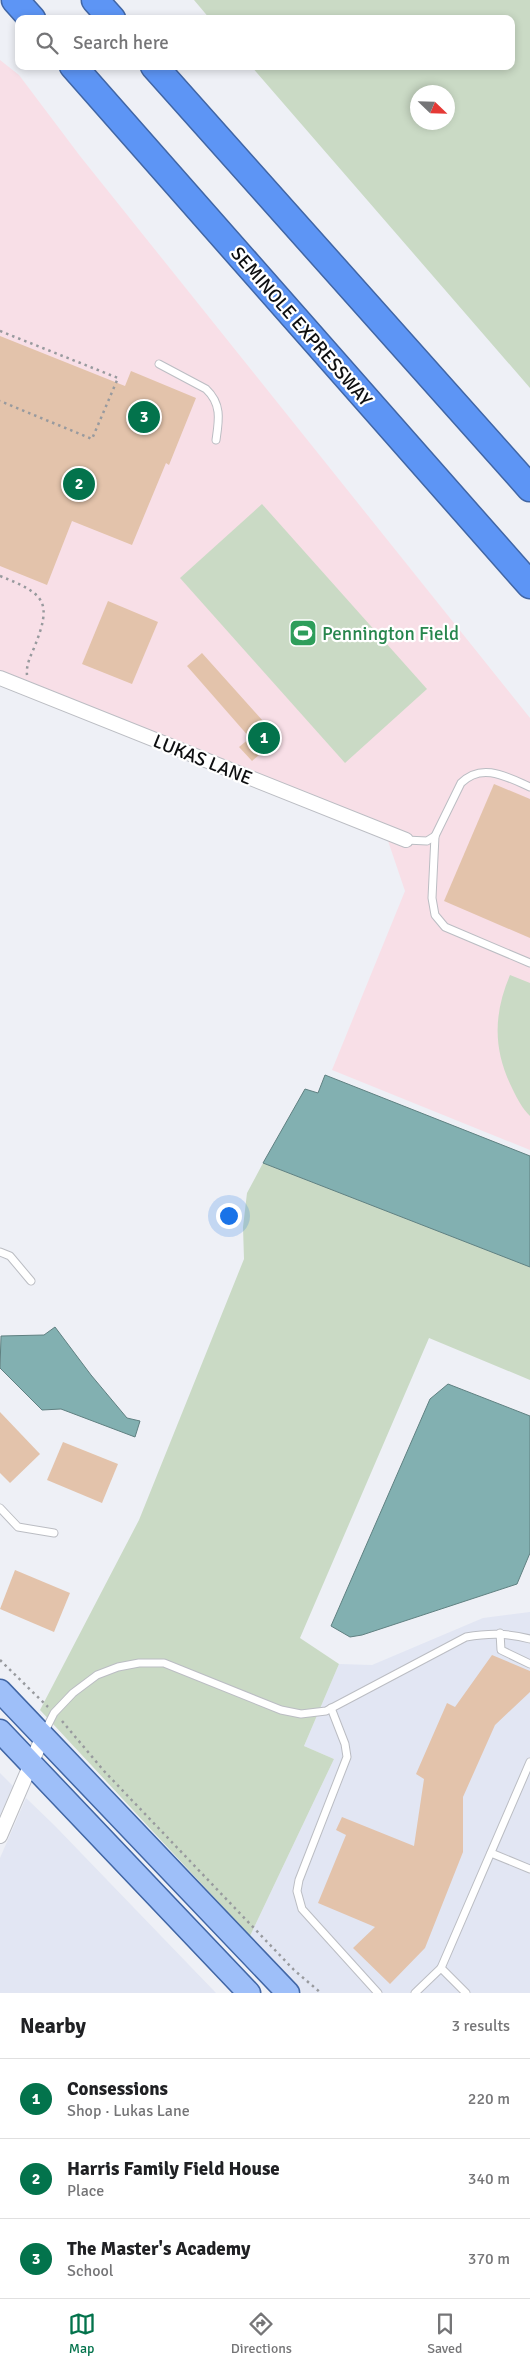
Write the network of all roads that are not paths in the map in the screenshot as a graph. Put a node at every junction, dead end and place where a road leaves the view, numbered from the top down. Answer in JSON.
{"nodes":[{"id":1,"x":15,"y":0,"type":"edge"},
{"id":2,"x":95,"y":0,"type":"edge"},
{"id":3,"x":28,"y":15,"type":"edge"},
{"id":4,"x":108,"y":15,"type":"edge"},
{"id":5,"x":77,"y":70,"type":"edge"},
{"id":6,"x":158,"y":70,"type":"edge"},
{"id":7,"x":160,"y":364,"type":"dead end"},
{"id":8,"x":216,"y":440,"type":"dead end"},
{"id":9,"x":530,"y":488,"type":"edge"},
{"id":10,"x":530,"y":585,"type":"edge"},
{"id":11,"x":0,"y":678,"type":"edge"},
{"id":12,"x":530,"y":787,"type":"edge"},
{"id":13,"x":435,"y":836,"type":"junction"},
{"id":14,"x":406,"y":840,"type":"joint"},
{"id":15,"x":530,"y":963,"type":"edge"},
{"id":16,"x":0,"y":1252,"type":"edge"},
{"id":17,"x":30,"y":1281,"type":"dead end"},
{"id":18,"x":0,"y":1508,"type":"edge"},
{"id":19,"x":54,"y":1533,"type":"dead end"},
{"id":20,"x":500,"y":1634,"type":"junction"},
{"id":21,"x":530,"y":1639,"type":"edge"},
{"id":22,"x":530,"y":1664,"type":"edge"},
{"id":23,"x":0,"y":1691,"type":"edge"},
{"id":24,"x":331,"y":1708,"type":"junction"},
{"id":25,"x":0,"y":1730,"type":"edge"},
{"id":26,"x":43,"y":1736,"type":"junction"},
{"id":27,"x":530,"y":1762,"type":"edge"},
{"id":28,"x":32,"y":1764,"type":"junction"},
{"id":29,"x":0,"y":1836,"type":"edge"},
{"id":30,"x":491,"y":1852,"type":"junction"},
{"id":31,"x":530,"y":1869,"type":"edge"},
{"id":32,"x":441,"y":1968,"type":"junction"},
{"id":33,"x":249,"y":1993,"type":"edge"},
{"id":34,"x":288,"y":1993,"type":"edge"},
{"id":35,"x":378,"y":1993,"type":"edge"},
{"id":36,"x":414,"y":1993,"type":"edge"},
{"id":37,"x":466,"y":1993,"type":"edge"}],
"edges":[{"from":1,"to":3,"type":"highway"},
{"from":2,"to":4,"type":"highway"},
{"from":5,"to":10,"type":"highway","name":"SEMINOLE EXPRESSWAY"},
{"from":6,"to":9,"type":"highway"},
{"from":7,"to":8,"type":"lane"},
{"from":11,"to":14,"type":"street","name":"LUKAS LANE"},
{"from":12,"to":13,"type":"lane"},
{"from":13,"to":14,"type":"lane"},
{"from":13,"to":15,"type":"lane"},
{"from":16,"to":17,"type":"lane"},
{"from":18,"to":19,"type":"lane"},
{"from":20,"to":21,"type":"lane"},
{"from":20,"to":22,"type":"lane"},
{"from":20,"to":24,"type":"lane"},
{"from":23,"to":26,"type":"main road"},
{"from":24,"to":26,"type":"lane"},
{"from":24,"to":35,"type":"lane"},
{"from":25,"to":28,"type":"main road"},
{"from":26,"to":28,"type":"street"},
{"from":26,"to":34,"type":"main road"},
{"from":27,"to":30,"type":"lane"},
{"from":28,"to":29,"type":"street"},
{"from":28,"to":33,"type":"main road"},
{"from":30,"to":31,"type":"lane"},
{"from":30,"to":32,"type":"lane"},
{"from":32,"to":36,"type":"lane"},
{"from":32,"to":37,"type":"lane"}]}
